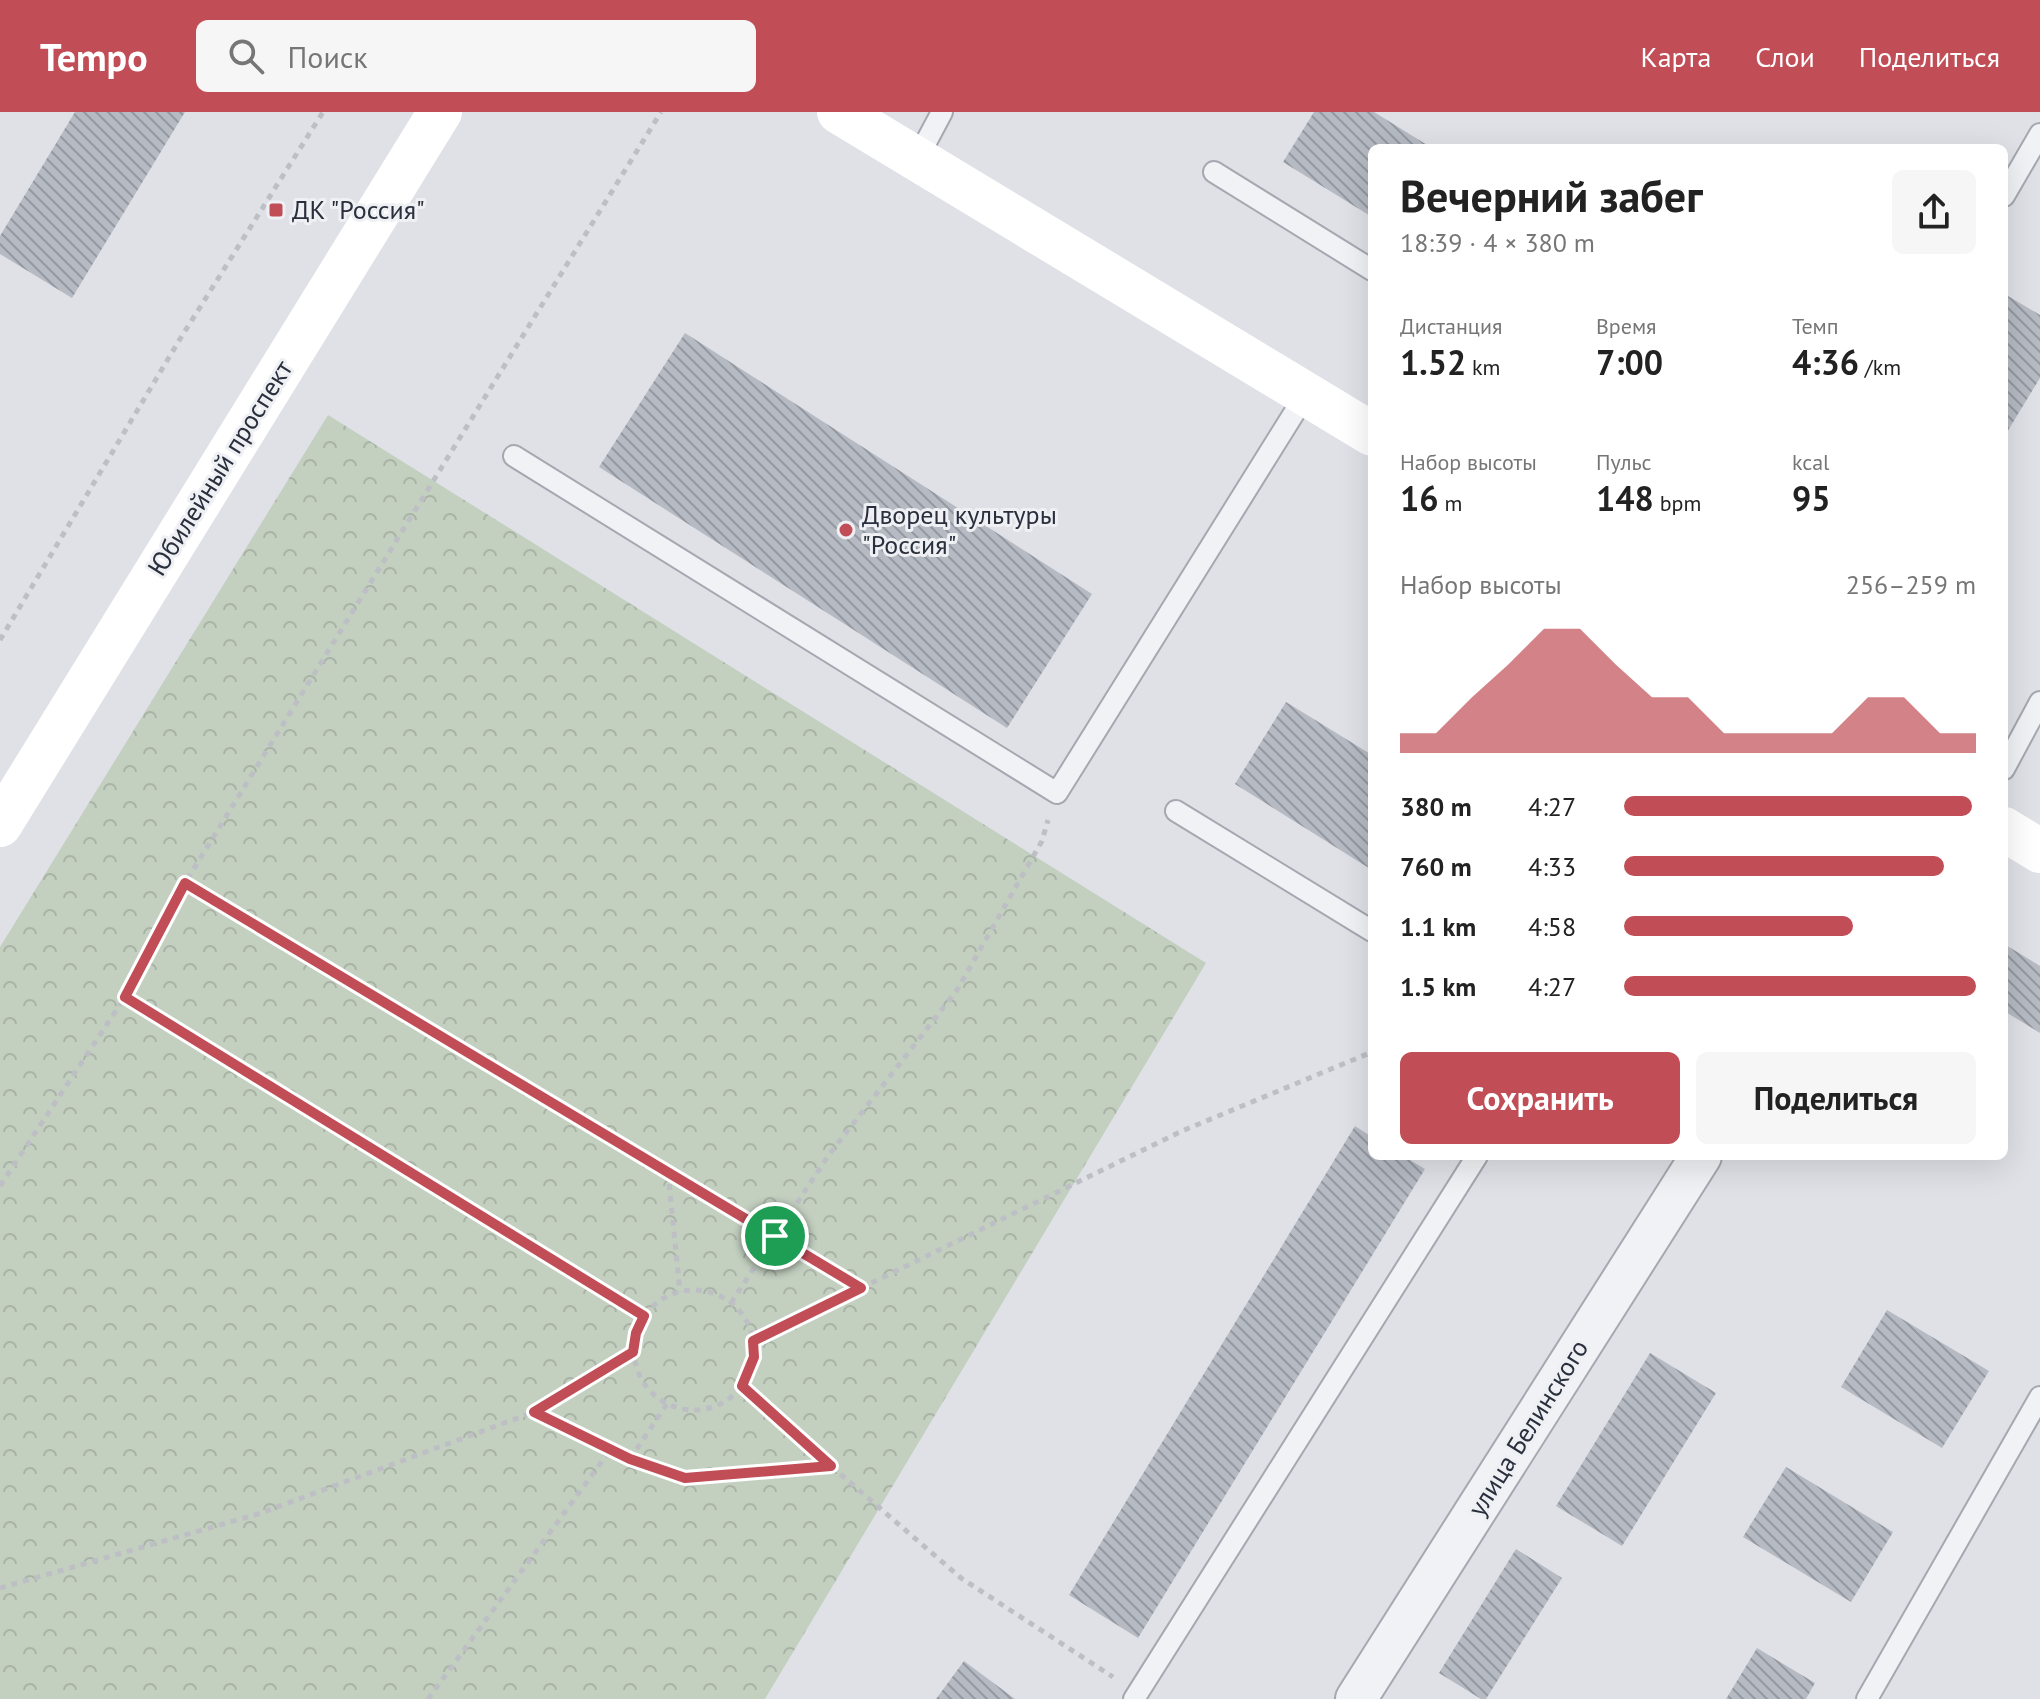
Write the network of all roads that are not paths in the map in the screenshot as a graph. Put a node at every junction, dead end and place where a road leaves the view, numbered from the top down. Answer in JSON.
{"nodes":[{"id":1,"x":440,"y":112,"type":"edge"},
{"id":2,"x":839,"y":112,"type":"edge"},
{"id":3,"x":942,"y":112,"type":"edge"},
{"id":4,"x":2040,"y":134,"type":"edge"},
{"id":5,"x":917,"y":159,"type":"junction"},
{"id":6,"x":1214,"y":172,"type":"dead end"},
{"id":7,"x":2008,"y":189,"type":"edge"},
{"id":8,"x":1368,"y":268,"type":"edge"},
{"id":9,"x":1306,"y":394,"type":"junction"},
{"id":10,"x":1368,"y":432,"type":"edge"},
{"id":11,"x":514,"y":456,"type":"dead end"},
{"id":12,"x":2040,"y":702,"type":"edge"},
{"id":13,"x":2008,"y":762,"type":"edge"},
{"id":14,"x":1176,"y":811,"type":"dead end"},
{"id":15,"x":0,"y":825,"type":"edge"},
{"id":16,"x":2008,"y":831,"type":"edge"},
{"id":17,"x":2040,"y":851,"type":"edge"},
{"id":18,"x":1368,"y":929,"type":"edge"},
{"id":19,"x":1474,"y":1160,"type":"edge"},
{"id":20,"x":1698,"y":1160,"type":"edge"},
{"id":21,"x":2040,"y":1397,"type":"edge"},
{"id":22,"x":1136,"y":1696,"type":"edge"},
{"id":23,"x":1356,"y":1699,"type":"edge"},
{"id":24,"x":1867,"y":1699,"type":"edge"}],
"edges":[{"from":1,"to":15,"type":"main road","name":"Юбилейный проспект"},
{"from":2,"to":5,"type":"main road"},
{"from":3,"to":5,"type":"lane"},
{"from":4,"to":7,"type":"lane"},
{"from":5,"to":9,"type":"main road"},
{"from":6,"to":8,"type":"lane"},
{"from":9,"to":10,"type":"main road"},
{"from":9,"to":11,"type":"lane"},
{"from":12,"to":13,"type":"lane"},
{"from":14,"to":18,"type":"lane"},
{"from":16,"to":17,"type":"main road"},
{"from":19,"to":22,"type":"lane"},
{"from":20,"to":23,"type":"street","name":"улица Белинского"},
{"from":21,"to":24,"type":"lane"}]}
